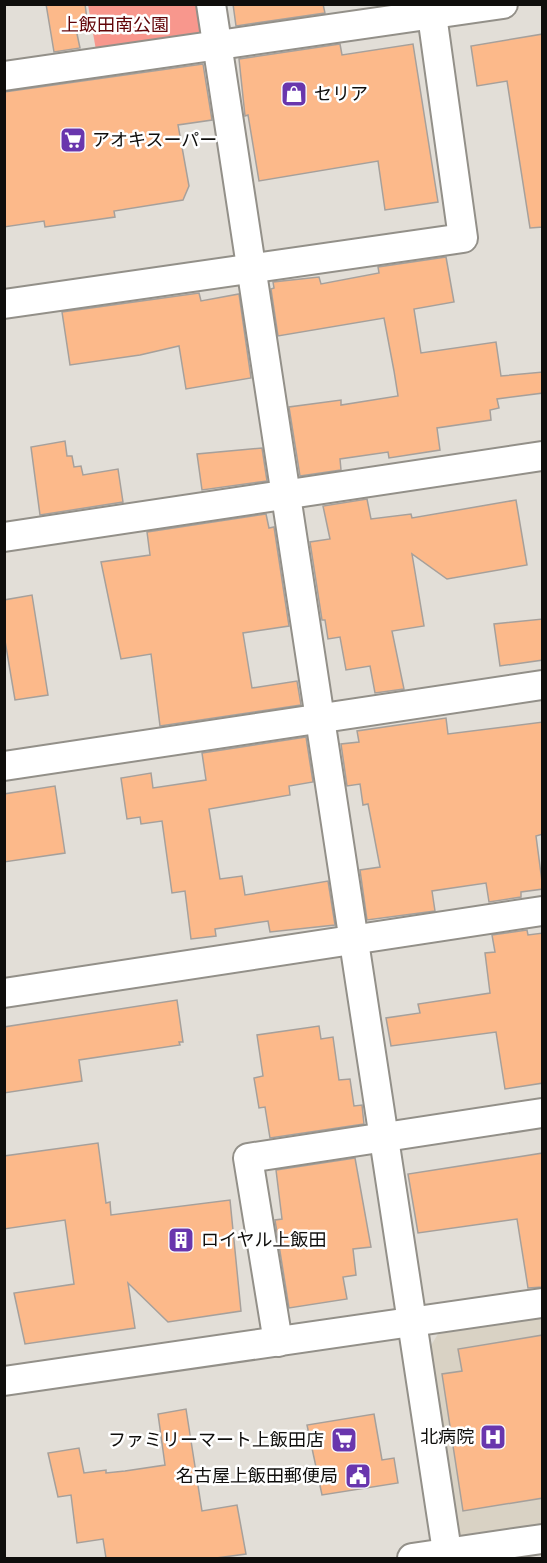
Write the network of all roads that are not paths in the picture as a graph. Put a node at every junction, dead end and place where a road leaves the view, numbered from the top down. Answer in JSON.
{"nodes":[{"id":1,"x":211,"y":4,"type":"edge"},
{"id":2,"x":502,"y":4,"type":"edge"},
{"id":3,"x":432,"y":15,"type":"junction"},
{"id":4,"x":217,"y":45,"type":"junction"},
{"id":5,"x":4,"y":76,"type":"edge"},
{"id":6,"x":251,"y":267,"type":"junction"},
{"id":7,"x":4,"y":304,"type":"edge"},
{"id":8,"x":543,"y":456,"type":"edge"},
{"id":9,"x":285,"y":496,"type":"junction"},
{"id":10,"x":4,"y":537,"type":"edge"},
{"id":11,"x":543,"y":685,"type":"edge"},
{"id":12,"x":319,"y":719,"type":"junction"},
{"id":13,"x":4,"y":766,"type":"edge"},
{"id":14,"x":543,"y":911,"type":"edge"},
{"id":15,"x":353,"y":940,"type":"junction"},
{"id":16,"x":4,"y":993,"type":"edge"},
{"id":17,"x":543,"y":1113,"type":"edge"},
{"id":18,"x":383,"y":1137,"type":"junction"},
{"id":19,"x":543,"y":1303,"type":"edge"},
{"id":20,"x":412,"y":1322,"type":"junction"},
{"id":21,"x":278,"y":1342,"type":"junction"},
{"id":22,"x":4,"y":1381,"type":"edge"},
{"id":23,"x":543,"y":1539,"type":"edge"},
{"id":24,"x":447,"y":1556,"type":"edge"},
{"id":25,"x":412,"y":1558,"type":"edge"}],
"edges":[{"from":1,"to":4,"type":"street"},
{"from":2,"to":3,"type":"street"},
{"from":3,"to":4,"type":"street"},
{"from":3,"to":6,"type":"street"},
{"from":4,"to":5,"type":"street"},
{"from":4,"to":6,"type":"street"},
{"from":6,"to":7,"type":"street"},
{"from":6,"to":9,"type":"street"},
{"from":8,"to":9,"type":"street"},
{"from":9,"to":10,"type":"street"},
{"from":9,"to":12,"type":"street"},
{"from":11,"to":12,"type":"street"},
{"from":12,"to":13,"type":"street"},
{"from":12,"to":15,"type":"street"},
{"from":14,"to":15,"type":"street"},
{"from":15,"to":16,"type":"street"},
{"from":15,"to":18,"type":"street"},
{"from":17,"to":18,"type":"street"},
{"from":18,"to":20,"type":"street"},
{"from":18,"to":21,"type":"street"},
{"from":19,"to":20,"type":"street"},
{"from":20,"to":21,"type":"street"},
{"from":20,"to":24,"type":"street"},
{"from":21,"to":22,"type":"street"},
{"from":23,"to":24,"type":"street"},
{"from":24,"to":25,"type":"street"}]}
